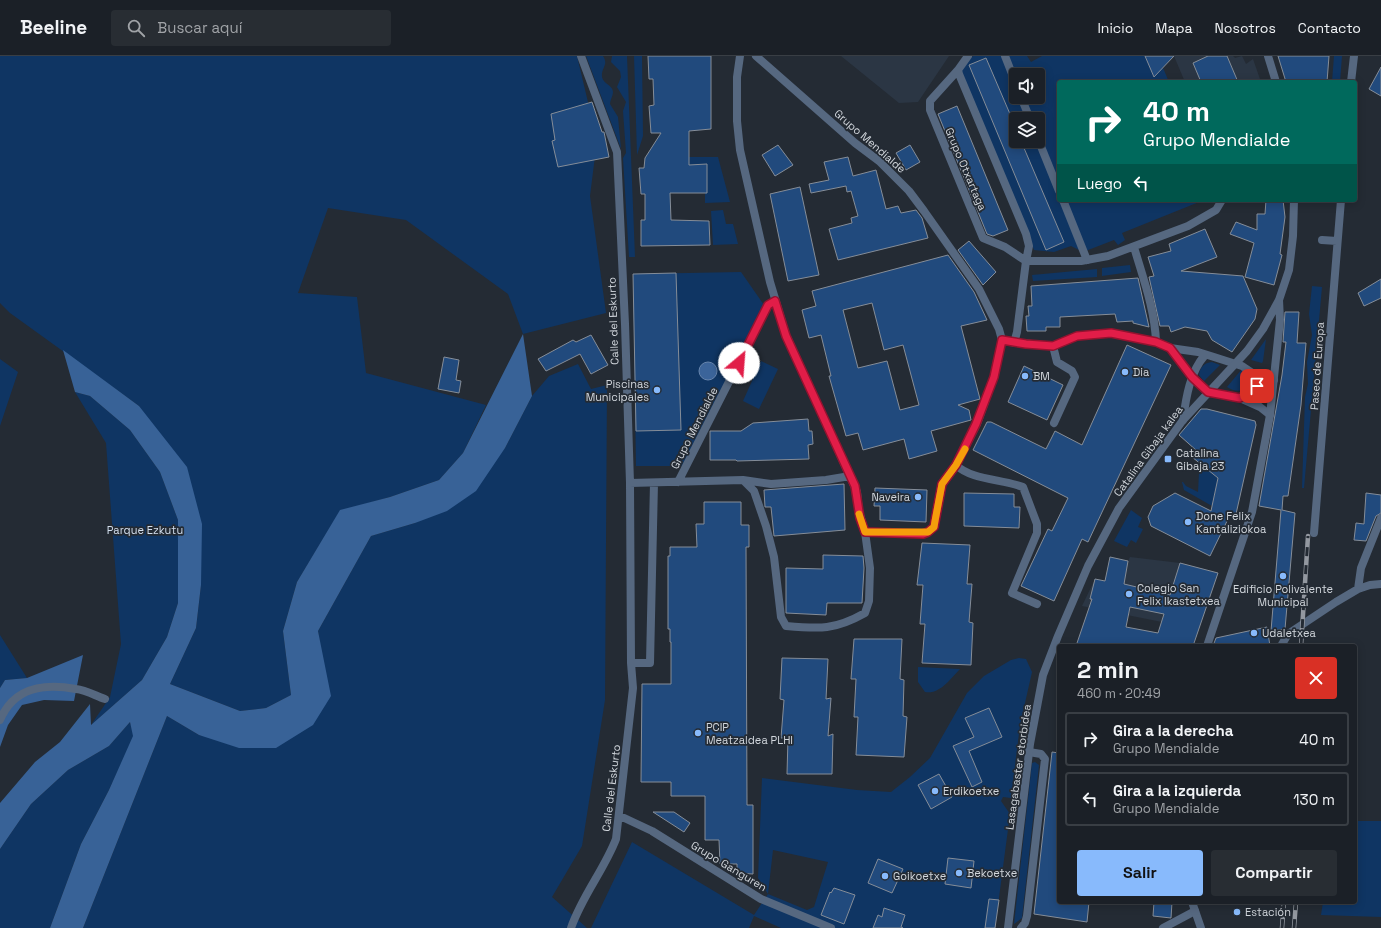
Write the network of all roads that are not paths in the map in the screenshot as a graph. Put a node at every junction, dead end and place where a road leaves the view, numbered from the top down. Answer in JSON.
{"nodes":[{"id":1,"x":581,"y":56,"type":"edge"},
{"id":2,"x":740,"y":56,"type":"edge"},
{"id":3,"x":756,"y":56,"type":"edge"},
{"id":4,"x":968,"y":56,"type":"edge"},
{"id":5,"x":1005,"y":56,"type":"edge"},
{"id":6,"x":1268,"y":56,"type":"edge"},
{"id":7,"x":1354,"y":56,"type":"edge"},
{"id":8,"x":1010,"y":68,"type":"edge"},
{"id":9,"x":958,"y":70,"type":"junction"},
{"id":10,"x":1275,"y":80,"type":"edge"},
{"id":11,"x":1351,"y":80,"type":"edge"},
{"id":12,"x":1042,"y":148,"type":"edge"},
{"id":13,"x":1057,"y":186,"type":"edge"},
{"id":14,"x":1064,"y":202,"type":"edge"},
{"id":15,"x":1221,"y":202,"type":"edge"},
{"id":16,"x":1294,"y":202,"type":"edge"},
{"id":17,"x":1341,"y":202,"type":"edge"},
{"id":18,"x":1322,"y":240,"type":"dead end"},
{"id":19,"x":1337,"y":241,"type":"junction"},
{"id":20,"x":1134,"y":247,"type":"junction"},
{"id":21,"x":1087,"y":260,"type":"junction"},
{"id":22,"x":1026,"y":261,"type":"junction"},
{"id":23,"x":1279,"y":300,"type":"junction"},
{"id":24,"x":775,"y":301,"type":"junction"},
{"id":25,"x":1002,"y":340,"type":"junction"},
{"id":26,"x":1156,"y":342,"type":"junction"},
{"id":27,"x":1014,"y":343,"type":"junction"},
{"id":28,"x":1053,"y":346,"type":"junction"},
{"id":29,"x":1170,"y":348,"type":"junction"},
{"id":30,"x":1206,"y":355,"type":"junction"},
{"id":31,"x":1235,"y":363,"type":"junction"},
{"id":32,"x":1192,"y":377,"type":"junction"},
{"id":33,"x":1260,"y":378,"type":"junction"},
{"id":34,"x":1274,"y":380,"type":"junction"},
{"id":35,"x":1208,"y":392,"type":"junction"},
{"id":36,"x":1240,"y":398,"type":"junction"},
{"id":37,"x":1270,"y":415,"type":"junction"},
{"id":38,"x":1183,"y":420,"type":"junction"},
{"id":39,"x":1054,"y":423,"type":"dead end"},
{"id":40,"x":956,"y":465,"type":"junction"},
{"id":41,"x":850,"y":476,"type":"junction"},
{"id":42,"x":743,"y":480,"type":"junction"},
{"id":43,"x":678,"y":482,"type":"junction"},
{"id":44,"x":630,"y":483,"type":"junction"},
{"id":45,"x":654,"y":483,"type":"junction"},
{"id":46,"x":771,"y":484,"type":"junction"},
{"id":47,"x":756,"y":498,"type":"junction"},
{"id":48,"x":1381,"y":518,"type":"edge"},
{"id":49,"x":865,"y":532,"type":"junction"},
{"id":50,"x":1314,"y":533,"type":"dead end"},
{"id":51,"x":1097,"y":549,"type":"joint"},
{"id":52,"x":1381,"y":584,"type":"edge"},
{"id":53,"x":1358,"y":589,"type":"junction"},
{"id":54,"x":1037,"y":604,"type":"dead end"},
{"id":55,"x":1208,"y":644,"type":"edge"},
{"id":56,"x":1282,"y":644,"type":"edge"},
{"id":57,"x":631,"y":663,"type":"junction"},
{"id":58,"x":105,"y":700,"type":"dead end"},
{"id":59,"x":0,"y":720,"type":"edge"},
{"id":60,"x":1029,"y":752,"type":"junction"},
{"id":61,"x":620,"y":816,"type":"junction"},
{"id":62,"x":1193,"y":904,"type":"edge"},
{"id":63,"x":1195,"y":911,"type":"junction"},
{"id":64,"x":571,"y":928,"type":"edge"},
{"id":65,"x":831,"y":928,"type":"edge"},
{"id":66,"x":1008,"y":928,"type":"edge"},
{"id":67,"x":1021,"y":928,"type":"edge"},
{"id":68,"x":1163,"y":928,"type":"edge"},
{"id":69,"x":1201,"y":928,"type":"edge"}],
"edges":[{"from":1,"to":44,"type":"street","name":"Calle del Eskurto"},
{"from":2,"to":24,"type":"street"},
{"from":3,"to":25,"type":"street","name":"Grupo Mendialde"},
{"from":4,"to":9,"type":"street","name":"Grupo Otxartaga"},
{"from":5,"to":8,"type":"street"},
{"from":6,"to":10,"type":"street"},
{"from":7,"to":11,"type":"street"},
{"from":9,"to":22,"type":"street"},
{"from":9,"to":22,"type":"street","name":"Grupo Otxartaga"},
{"from":12,"to":13,"type":"street"},
{"from":14,"to":21,"type":"street"},
{"from":15,"to":20,"type":"street"},
{"from":16,"to":23,"type":"street","name":"Catalina Gibaja kalea"},
{"from":17,"to":19,"type":"street","name":"Paseo de Europa"},
{"from":18,"to":19,"type":"street"},
{"from":19,"to":50,"type":"street","name":"Paseo de Europa"},
{"from":20,"to":21,"type":"street"},
{"from":20,"to":26,"type":"street"},
{"from":21,"to":22,"type":"street"},
{"from":22,"to":27,"type":"street"},
{"from":23,"to":31,"type":"street","name":"Catalina Gibaja kalea"},
{"from":23,"to":34,"type":"street"},
{"from":24,"to":41,"type":"street"},
{"from":24,"to":43,"type":"street","name":"Grupo Mendialde"},
{"from":25,"to":27,"type":"street"},
{"from":25,"to":40,"type":"street"},
{"from":26,"to":28,"type":"street"},
{"from":26,"to":29,"type":"street"},
{"from":27,"to":28,"type":"street"},
{"from":28,"to":39,"type":"street"},
{"from":29,"to":30,"type":"street"},
{"from":29,"to":32,"type":"street"},
{"from":30,"to":31,"type":"street"},
{"from":30,"to":32,"type":"street"},
{"from":31,"to":33,"type":"street"},
{"from":31,"to":35,"type":"street","name":"Catalina Gibaja kalea"},
{"from":32,"to":35,"type":"street"},
{"from":32,"to":38,"type":"street"},
{"from":33,"to":34,"type":"street"},
{"from":33,"to":36,"type":"street"},
{"from":34,"to":37,"type":"street"},
{"from":35,"to":36,"type":"street"},
{"from":35,"to":38,"type":"street","name":"Catalina Gibaja kalea"},
{"from":36,"to":37,"type":"street"},
{"from":37,"to":55,"type":"street"},
{"from":38,"to":51,"type":"street","name":"Catalina Gibaja kalea"},
{"from":40,"to":49,"type":"street"},
{"from":40,"to":54,"type":"street"},
{"from":41,"to":46,"type":"street","name":"Grupo Mendialde"},
{"from":41,"to":49,"type":"street"},
{"from":42,"to":43,"type":"street","name":"Grupo Mendialde"},
{"from":42,"to":46,"type":"street","name":"Grupo Mendialde"},
{"from":42,"to":47,"type":"street"},
{"from":43,"to":45,"type":"street","name":"Grupo Mendialde"},
{"from":44,"to":45,"type":"street","name":"Grupo Mendialde"},
{"from":44,"to":57,"type":"street","name":"Calle del Eskurto"},
{"from":45,"to":57,"type":"street"},
{"from":46,"to":47,"type":"street"},
{"from":47,"to":49,"type":"street"},
{"from":48,"to":53,"type":"street"},
{"from":51,"to":60,"type":"street","name":"Lasagabaster etorbidea"},
{"from":52,"to":53,"type":"street"},
{"from":53,"to":56,"type":"street"},
{"from":57,"to":61,"type":"street","name":"Calle del Eskurto"},
{"from":58,"to":59,"type":"street"},
{"from":60,"to":66,"type":"street","name":"Lasagabaster etorbidea"},
{"from":60,"to":67,"type":"street"},
{"from":61,"to":64,"type":"street","name":"Calle del Eskurto"},
{"from":61,"to":65,"type":"street","name":"Grupo Ganguren"},
{"from":62,"to":63,"type":"street"},
{"from":63,"to":68,"type":"street"},
{"from":63,"to":69,"type":"street"}]}
